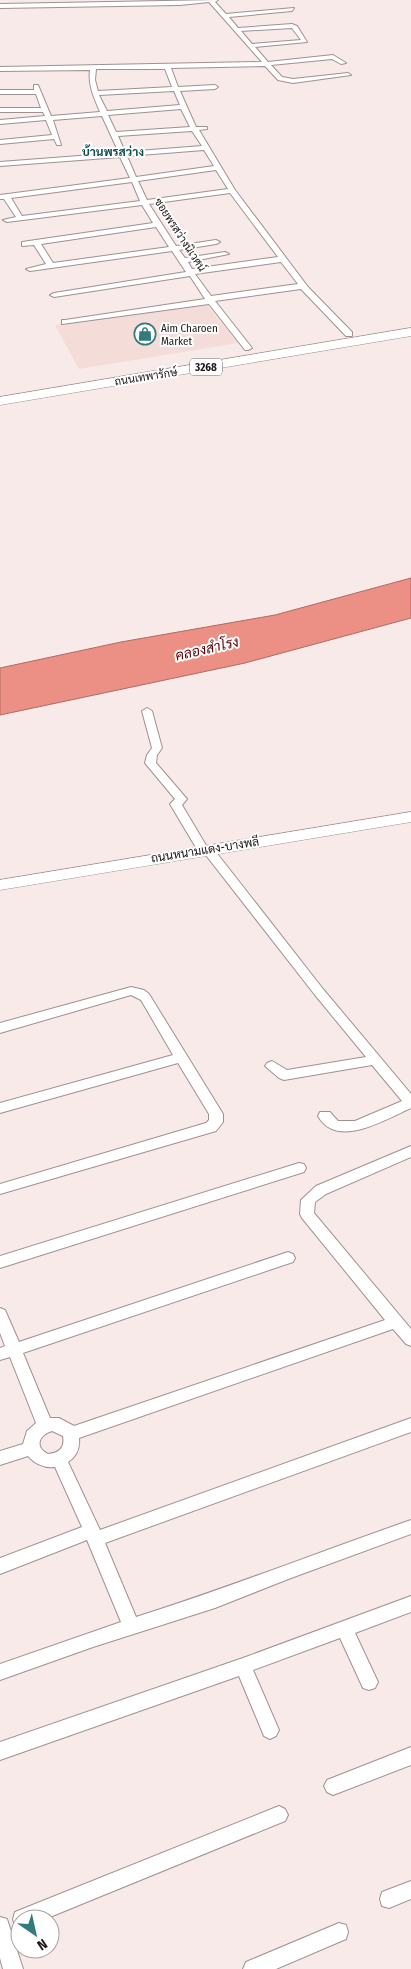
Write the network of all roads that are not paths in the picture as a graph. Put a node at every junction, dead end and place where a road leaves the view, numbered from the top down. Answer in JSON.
{"nodes":[{"id":1,"x":210,"y":0,"type":"edge"},
{"id":2,"x":215,"y":0,"type":"edge"},
{"id":3,"x":69,"y":2,"type":"edge"},
{"id":4,"x":108,"y":2,"type":"edge"},
{"id":5,"x":148,"y":2,"type":"edge"},
{"id":6,"x":33,"y":3,"type":"edge"},
{"id":7,"x":274,"y":5,"type":"dead end"},
{"id":8,"x":0,"y":6,"type":"edge"},
{"id":9,"x":292,"y":9,"type":"dead end"},
{"id":10,"x":279,"y":10,"type":"junction"},
{"id":11,"x":224,"y":16,"type":"junction"},
{"id":12,"x":237,"y":30,"type":"junction"},
{"id":13,"x":251,"y":46,"type":"junction"},
{"id":14,"x":343,"y":63,"type":"dead end"},
{"id":15,"x":266,"y":64,"type":"junction"},
{"id":16,"x":167,"y":67,"type":"junction"},
{"id":17,"x":93,"y":68,"type":"junction"},
{"id":18,"x":0,"y":69,"type":"edge"},
{"id":19,"x":348,"y":75,"type":"dead end"},
{"id":20,"x":215,"y":87,"type":"dead end"},
{"id":21,"x":176,"y":89,"type":"junction"},
{"id":22,"x":0,"y":92,"type":"edge"},
{"id":23,"x":95,"y":94,"type":"junction"},
{"id":24,"x":184,"y":107,"type":"junction"},
{"id":25,"x":0,"y":110,"type":"edge"},
{"id":26,"x":45,"y":110,"type":"junction"},
{"id":27,"x":105,"y":114,"type":"junction"},
{"id":28,"x":49,"y":119,"type":"junction"},
{"id":29,"x":0,"y":122,"type":"edge"},
{"id":30,"x":194,"y":128,"type":"junction"},
{"id":31,"x":205,"y":128,"type":"dead end"},
{"id":32,"x":114,"y":134,"type":"junction"},
{"id":33,"x":56,"y":137,"type":"junction"},
{"id":34,"x":0,"y":142,"type":"edge"},
{"id":35,"x":59,"y":144,"type":"dead end"},
{"id":36,"x":206,"y":148,"type":"junction"},
{"id":37,"x":122,"y":154,"type":"junction"},
{"id":38,"x":0,"y":164,"type":"edge"},
{"id":39,"x":218,"y":168,"type":"junction"},
{"id":40,"x":134,"y":179,"type":"junction"},
{"id":41,"x":232,"y":191,"type":"junction"},
{"id":42,"x":3,"y":196,"type":"edge"},
{"id":43,"x":144,"y":202,"type":"junction"},
{"id":44,"x":20,"y":218,"type":"junction"},
{"id":45,"x":7,"y":220,"type":"dead end"},
{"id":46,"x":158,"y":225,"type":"junction"},
{"id":47,"x":37,"y":242,"type":"junction"},
{"id":48,"x":216,"y":242,"type":"dead end"},
{"id":49,"x":25,"y":244,"type":"dead end"},
{"id":50,"x":123,"y":244,"type":"dead end"},
{"id":51,"x":173,"y":248,"type":"junction"},
{"id":52,"x":129,"y":254,"type":"junction"},
{"id":53,"x":226,"y":254,"type":"dead end"},
{"id":54,"x":283,"y":259,"type":"junction"},
{"id":55,"x":182,"y":261,"type":"junction"},
{"id":56,"x":51,"y":266,"type":"junction"},
{"id":57,"x":30,"y":269,"type":"dead end"},
{"id":58,"x":191,"y":273,"type":"junction"},
{"id":59,"x":302,"y":286,"type":"junction"},
{"id":60,"x":54,"y":295,"type":"dead end"},
{"id":61,"x":210,"y":300,"type":"junction"},
{"id":62,"x":64,"y":322,"type":"dead end"},
{"id":63,"x":411,"y":324,"type":"edge"},
{"id":64,"x":411,"y":332,"type":"edge"},
{"id":65,"x":349,"y":334,"type":"junction"},
{"id":66,"x":248,"y":348,"type":"junction"},
{"id":67,"x":0,"y":389,"type":"edge"},
{"id":68,"x":0,"y":401,"type":"edge"},
{"id":69,"x":147,"y":711,"type":"dead end"},
{"id":70,"x":411,"y":817,"type":"edge"},
{"id":71,"x":206,"y":851,"type":"junction"},
{"id":72,"x":0,"y":885,"type":"edge"},
{"id":73,"x":0,"y":1028,"type":"edge"},
{"id":74,"x":182,"y":1057,"type":"junction"},
{"id":75,"x":376,"y":1060,"type":"junction"},
{"id":76,"x":272,"y":1066,"type":"dead end"},
{"id":77,"x":411,"y":1103,"type":"edge"},
{"id":78,"x":0,"y":1108,"type":"edge"},
{"id":79,"x":325,"y":1116,"type":"dead end"},
{"id":80,"x":411,"y":1151,"type":"edge"},
{"id":81,"x":299,"y":1168,"type":"dead end"},
{"id":82,"x":0,"y":1189,"type":"edge"},
{"id":83,"x":288,"y":1258,"type":"dead end"},
{"id":84,"x":0,"y":1262,"type":"edge"},
{"id":85,"x":0,"y":1314,"type":"edge"},
{"id":86,"x":396,"y":1322,"type":"junction"},
{"id":87,"x":411,"y":1340,"type":"edge"},
{"id":88,"x":7,"y":1352,"type":"edge"},
{"id":89,"x":411,"y":1425,"type":"edge"},
{"id":90,"x":45,"y":1426,"type":"junction"},
{"id":91,"x":70,"y":1434,"type":"junction"},
{"id":92,"x":31,"y":1448,"type":"junction"},
{"id":93,"x":0,"y":1458,"type":"edge"},
{"id":94,"x":58,"y":1459,"type":"junction"},
{"id":95,"x":411,"y":1527,"type":"edge"},
{"id":96,"x":93,"y":1535,"type":"junction"},
{"id":97,"x":0,"y":1566,"type":"edge"},
{"id":98,"x":411,"y":1604,"type":"edge"},
{"id":99,"x":131,"y":1627,"type":"junction"},
{"id":100,"x":344,"y":1628,"type":"junction"},
{"id":101,"x":243,"y":1666,"type":"junction"},
{"id":102,"x":0,"y":1672,"type":"edge"},
{"id":103,"x":369,"y":1682,"type":"dead end"},
{"id":104,"x":270,"y":1730,"type":"dead end"},
{"id":105,"x":0,"y":1751,"type":"edge"},
{"id":106,"x":411,"y":1756,"type":"edge"},
{"id":107,"x":333,"y":1786,"type":"dead end"},
{"id":108,"x":279,"y":1815,"type":"dead end"},
{"id":109,"x":411,"y":1890,"type":"edge"},
{"id":110,"x":389,"y":1899,"type":"dead end"},
{"id":111,"x":46,"y":1909,"type":"edge"},
{"id":112,"x":0,"y":1927,"type":"edge"},
{"id":113,"x":339,"y":1932,"type":"dead end"},
{"id":114,"x":8,"y":1962,"type":"edge"},
{"id":115,"x":253,"y":1969,"type":"edge"}],
"edges":[{"from":1,"to":2,"type":"street"},
{"from":1,"to":5,"type":"street"},
{"from":1,"to":11,"type":"street"},
{"from":3,"to":4,"type":"street"},
{"from":3,"to":6,"type":"street"},
{"from":4,"to":5,"type":"street"},
{"from":6,"to":8,"type":"street"},
{"from":7,"to":10,"type":"street"},
{"from":9,"to":10,"type":"street"},
{"from":10,"to":11,"type":"street"},
{"from":11,"to":12,"type":"street"},
{"from":12,"to":13,"type":"street"},
{"from":12,"to":13,"type":"street"},
{"from":13,"to":15,"type":"street"},
{"from":14,"to":15,"type":"street"},
{"from":15,"to":16,"type":"street"},
{"from":15,"to":19,"type":"street"},
{"from":16,"to":17,"type":"street"},
{"from":16,"to":21,"type":"street"},
{"from":17,"to":18,"type":"street"},
{"from":17,"to":23,"type":"street","name":"ซอยพรสว่างนิเวศน์"},
{"from":20,"to":21,"type":"street"},
{"from":21,"to":23,"type":"street"},
{"from":21,"to":24,"type":"street"},
{"from":22,"to":26,"type":"street"},
{"from":23,"to":27,"type":"street","name":"ซอยพรสว่างนิเวศน์"},
{"from":24,"to":27,"type":"street"},
{"from":24,"to":30,"type":"street"},
{"from":25,"to":26,"type":"street"},
{"from":26,"to":28,"type":"street"},
{"from":27,"to":28,"type":"street"},
{"from":27,"to":32,"type":"street","name":"ซอยพรสว่างนิเวศน์"},
{"from":28,"to":29,"type":"street"},
{"from":28,"to":33,"type":"street"},
{"from":30,"to":31,"type":"street"},
{"from":30,"to":32,"type":"street"},
{"from":30,"to":36,"type":"street"},
{"from":32,"to":37,"type":"street","name":"ซอยพรสว่างนิเวศน์"},
{"from":33,"to":34,"type":"street"},
{"from":33,"to":35,"type":"street"},
{"from":36,"to":37,"type":"street"},
{"from":36,"to":39,"type":"street"},
{"from":37,"to":38,"type":"street"},
{"from":37,"to":40,"type":"street","name":"ซอยพรสว่างนิเวศน์"},
{"from":39,"to":40,"type":"street"},
{"from":39,"to":41,"type":"street"},
{"from":40,"to":42,"type":"street"},
{"from":40,"to":43,"type":"street","name":"ซอยพรสว่างนิเวศน์"},
{"from":41,"to":43,"type":"street"},
{"from":41,"to":54,"type":"street"},
{"from":42,"to":44,"type":"street"},
{"from":43,"to":44,"type":"street"},
{"from":43,"to":46,"type":"street","name":"ซอยพรสว่างนิเวศน์"},
{"from":44,"to":45,"type":"street"},
{"from":46,"to":47,"type":"street"},
{"from":46,"to":51,"type":"street","name":"ซอยพรสว่างนิเวศน์"},
{"from":47,"to":49,"type":"street"},
{"from":47,"to":56,"type":"street"},
{"from":48,"to":51,"type":"street"},
{"from":50,"to":52,"type":"street"},
{"from":51,"to":52,"type":"street"},
{"from":51,"to":55,"type":"street","name":"ซอยพรสว่างนิเวศน์"},
{"from":52,"to":56,"type":"street"},
{"from":53,"to":55,"type":"street"},
{"from":54,"to":58,"type":"street"},
{"from":54,"to":59,"type":"street"},
{"from":55,"to":58,"type":"street","name":"ซอยพรสว่างนิเวศน์"},
{"from":56,"to":57,"type":"street"},
{"from":58,"to":60,"type":"street"},
{"from":58,"to":61,"type":"street","name":"ซอยพรสว่างนิเวศน์"},
{"from":59,"to":61,"type":"street"},
{"from":59,"to":65,"type":"street"},
{"from":61,"to":62,"type":"street"},
{"from":61,"to":66,"type":"street","name":"ซอยพรสว่างนิเวศน์"},
{"from":63,"to":65,"type":"main road","name":"ถนนเทพารักษ์","number":"3268"},
{"from":64,"to":68,"type":"main road","name":"ถนนเทพารักษ์","number":"3268"},
{"from":65,"to":66,"type":"main road","name":"ถนนเทพารักษ์","number":"3268"},
{"from":66,"to":67,"type":"main road","name":"ถนนเทพารักษ์","number":"3268"},
{"from":69,"to":71,"type":"street"},
{"from":70,"to":71,"type":"main road","name":"ถนนหนามแดง-บางพลี"},
{"from":71,"to":72,"type":"main road","name":"ถนนหนามแดง-บางพลี"},
{"from":71,"to":75,"type":"street"},
{"from":73,"to":74,"type":"street"},
{"from":74,"to":78,"type":"street"},
{"from":74,"to":82,"type":"street"},
{"from":75,"to":76,"type":"street"},
{"from":75,"to":77,"type":"street"},
{"from":77,"to":79,"type":"street"},
{"from":80,"to":86,"type":"street"},
{"from":81,"to":84,"type":"street"},
{"from":83,"to":88,"type":"street"},
{"from":85,"to":88,"type":"street"},
{"from":86,"to":87,"type":"street"},
{"from":86,"to":91,"type":"street"},
{"from":88,"to":90,"type":"street"},
{"from":89,"to":96,"type":"street"},
{"from":90,"to":91,"type":"street"},
{"from":90,"to":92,"type":"street"},
{"from":91,"to":94,"type":"street"},
{"from":92,"to":93,"type":"street"},
{"from":92,"to":94,"type":"street"},
{"from":94,"to":96,"type":"street"},
{"from":95,"to":99,"type":"street"},
{"from":96,"to":97,"type":"street"},
{"from":96,"to":99,"type":"street"},
{"from":98,"to":100,"type":"street"},
{"from":99,"to":102,"type":"street"},
{"from":100,"to":101,"type":"street"},
{"from":100,"to":103,"type":"street"},
{"from":101,"to":104,"type":"street"},
{"from":101,"to":105,"type":"street"},
{"from":106,"to":107,"type":"street"},
{"from":108,"to":111,"type":"street"},
{"from":109,"to":110,"type":"street"},
{"from":112,"to":114,"type":"street"},
{"from":113,"to":115,"type":"street"}]}
